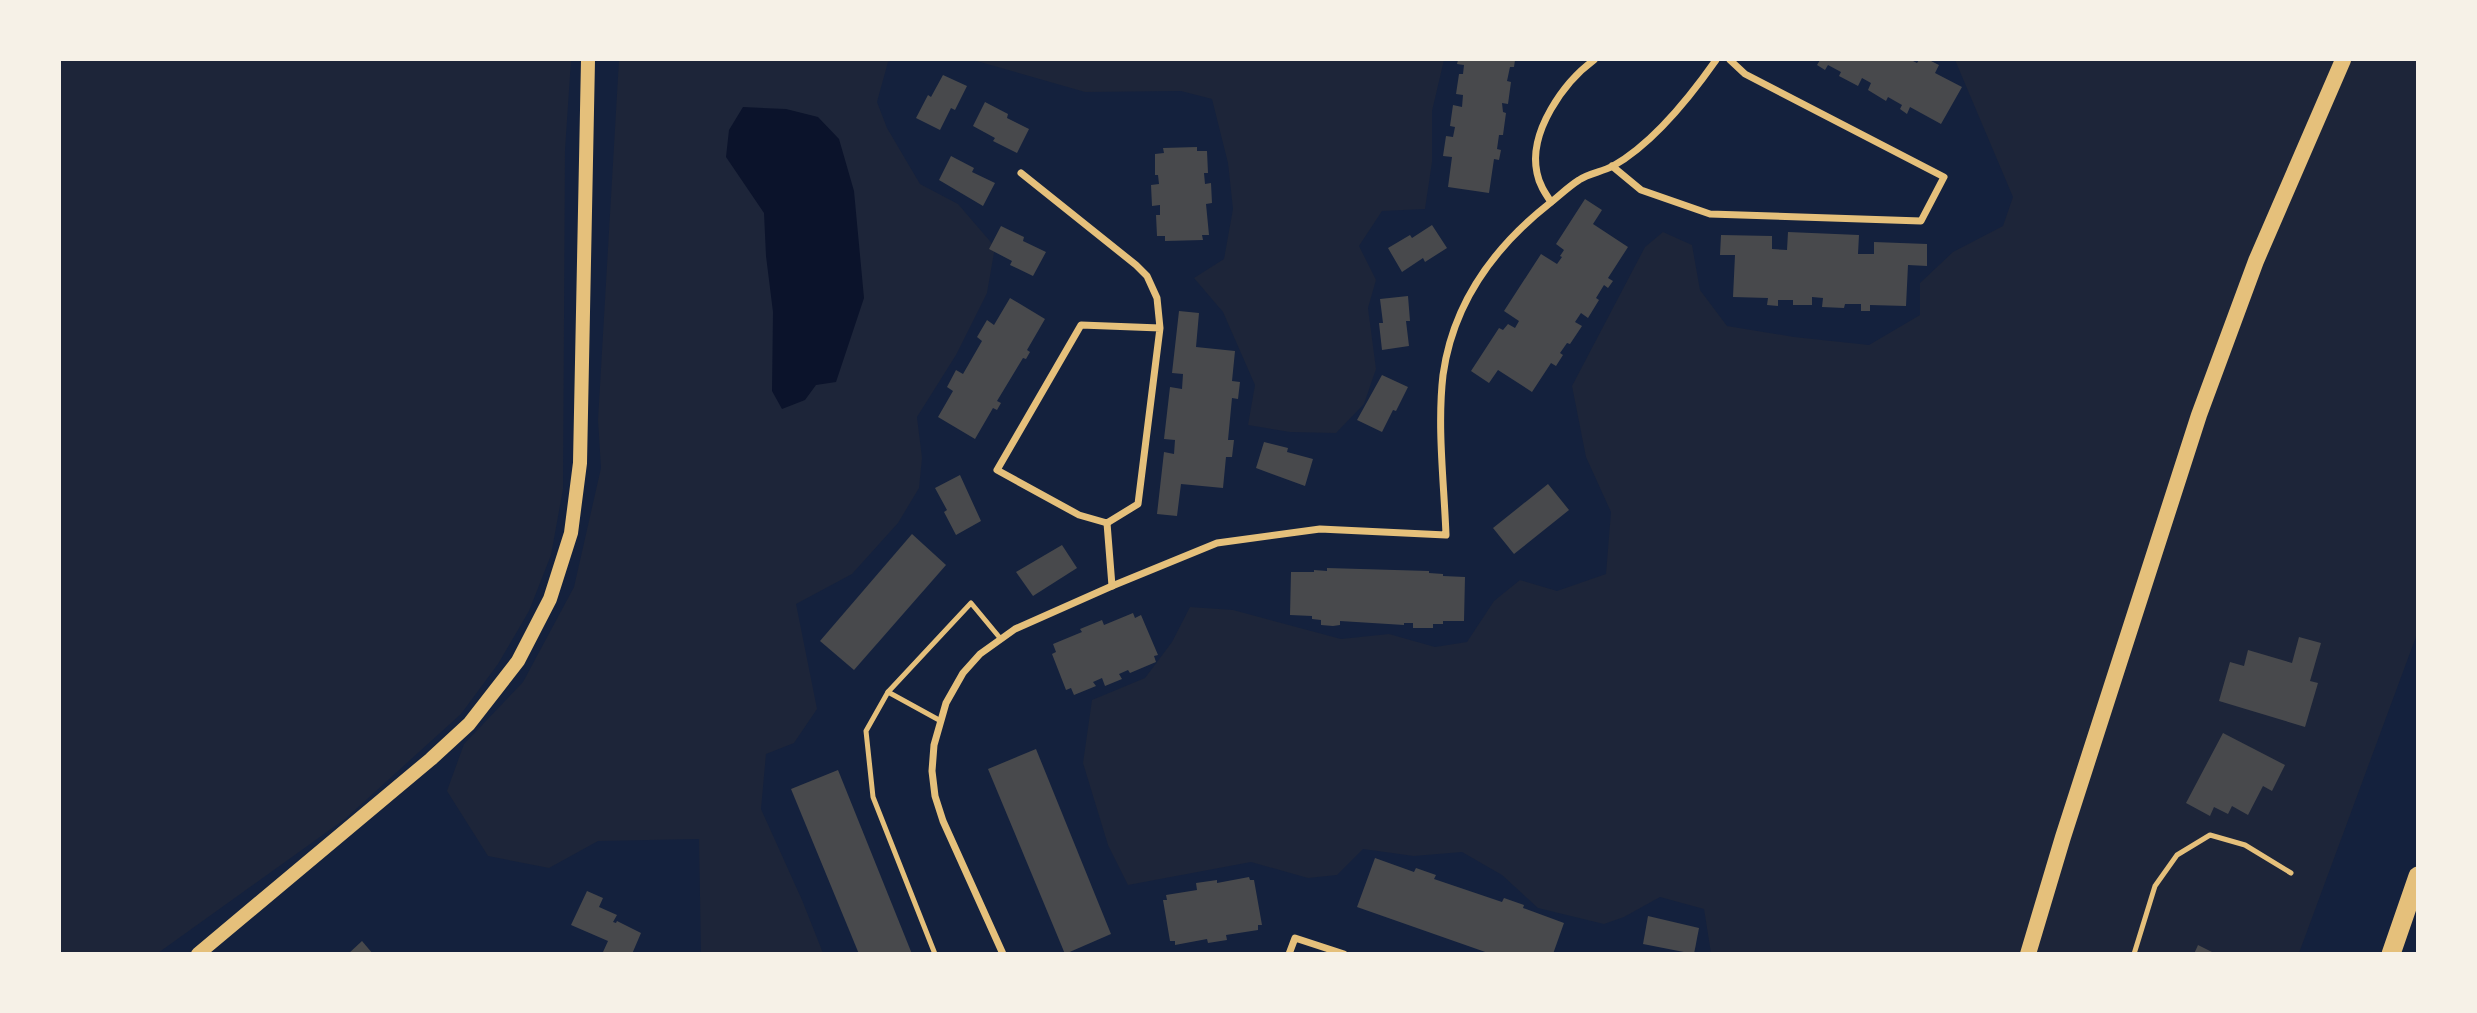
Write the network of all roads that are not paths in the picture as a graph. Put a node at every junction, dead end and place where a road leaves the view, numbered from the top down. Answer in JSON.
{"nodes":[{"id":1,"x":588,"y":60,"type":"edge"},
{"id":2,"x":1594,"y":60,"type":"edge"},
{"id":3,"x":1716,"y":60,"type":"edge"},
{"id":4,"x":1730,"y":60,"type":"edge"},
{"id":5,"x":2343,"y":60,"type":"edge"},
{"id":6,"x":1612,"y":166,"type":"junction"},
{"id":7,"x":1021,"y":173,"type":"dead end"},
{"id":8,"x":1551,"y":202,"type":"junction"},
{"id":9,"x":1160,"y":328,"type":"junction"},
{"id":10,"x":1107,"y":523,"type":"junction"},
{"id":11,"x":1111,"y":586,"type":"junction"},
{"id":12,"x":1000,"y":638,"type":"junction"},
{"id":13,"x":888,"y":692,"type":"junction"},
{"id":14,"x":939,"y":720,"type":"junction"},
{"id":15,"x":2291,"y":873,"type":"dead end"},
{"id":16,"x":2417,"y":876,"type":"edge"},
{"id":17,"x":198,"y":954,"type":"edge"},
{"id":18,"x":935,"y":954,"type":"edge"},
{"id":19,"x":1003,"y":954,"type":"edge"},
{"id":20,"x":1289,"y":954,"type":"edge"},
{"id":21,"x":1344,"y":954,"type":"edge"},
{"id":22,"x":2028,"y":954,"type":"edge"},
{"id":23,"x":2134,"y":954,"type":"edge"},
{"id":24,"x":2391,"y":954,"type":"edge"}],
"edges":[{"from":1,"to":17,"type":"main road"},
{"from":2,"to":8,"type":"street"},
{"from":3,"to":6,"type":"street"},
{"from":4,"to":6,"type":"street"},
{"from":5,"to":22,"type":"main road"},
{"from":6,"to":8,"type":"street"},
{"from":7,"to":9,"type":"street"},
{"from":8,"to":11,"type":"street"},
{"from":9,"to":10,"type":"street"},
{"from":9,"to":10,"type":"street"},
{"from":10,"to":11,"type":"street"},
{"from":11,"to":12,"type":"street"},
{"from":12,"to":13,"type":"lane"},
{"from":12,"to":14,"type":"street"},
{"from":13,"to":14,"type":"lane"},
{"from":13,"to":18,"type":"lane"},
{"from":14,"to":19,"type":"street"},
{"from":15,"to":23,"type":"lane"},
{"from":16,"to":24,"type":"highway"},
{"from":20,"to":21,"type":"street"}]}
